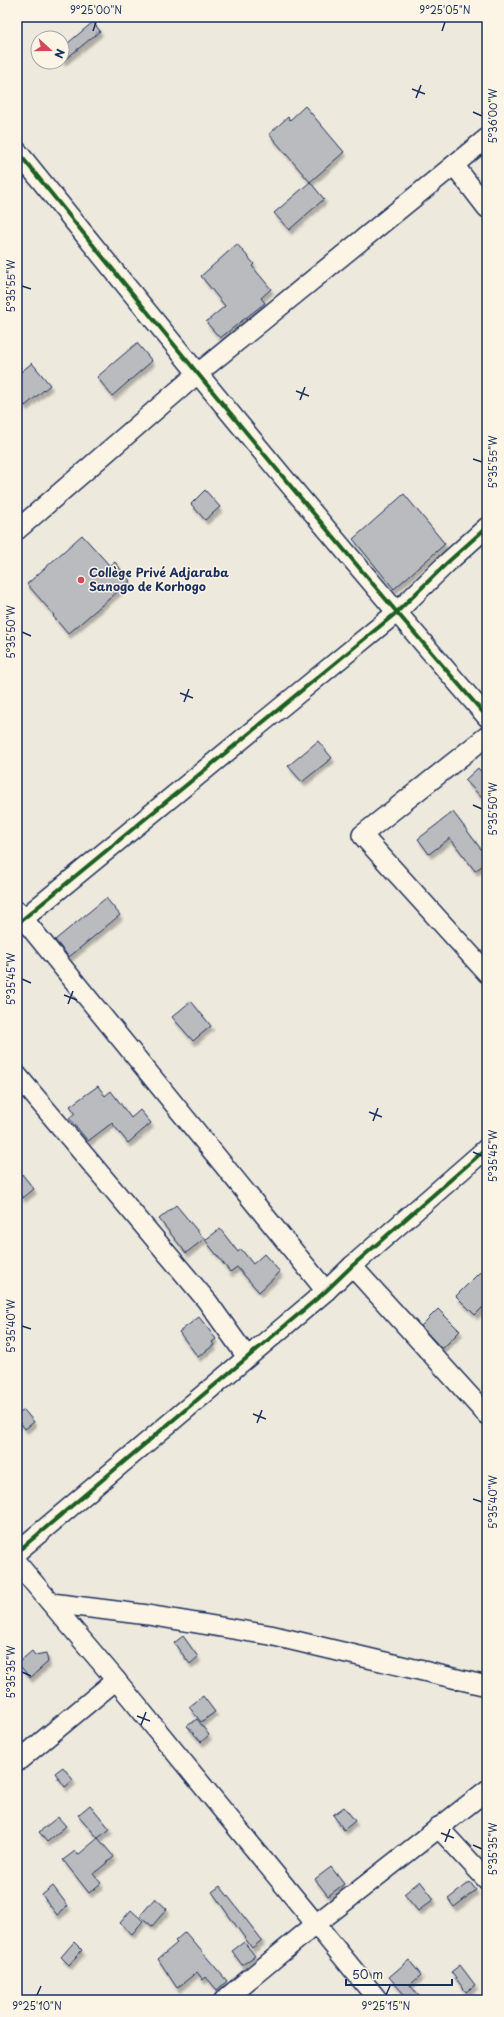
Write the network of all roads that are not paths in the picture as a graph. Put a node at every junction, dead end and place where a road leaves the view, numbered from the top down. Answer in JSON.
{"nodes":[{"id":1,"x":487,"y":138,"type":"edge"},
{"id":2,"x":17,"y":151,"type":"edge"},
{"id":3,"x":454,"y":165,"type":"junction"},
{"id":4,"x":487,"y":208,"type":"edge"},
{"id":5,"x":197,"y":374,"type":"junction"},
{"id":6,"x":487,"y":527,"type":"edge"},
{"id":7,"x":17,"y":530,"type":"edge"},
{"id":8,"x":396,"y":613,"type":"junction"},
{"id":9,"x":487,"y":717,"type":"edge"},
{"id":10,"x":487,"y":736,"type":"edge"},
{"id":11,"x":19,"y":918,"type":"edge"},
{"id":12,"x":487,"y":973,"type":"edge"},
{"id":13,"x":17,"y":1075,"type":"edge"},
{"id":14,"x":487,"y":1148,"type":"edge"},
{"id":15,"x":352,"y":1266,"type":"junction"},
{"id":16,"x":326,"y":1291,"type":"junction"},
{"id":17,"x":247,"y":1357,"type":"junction"},
{"id":18,"x":487,"y":1415,"type":"edge"},
{"id":19,"x":17,"y":1552,"type":"edge"},
{"id":20,"x":17,"y":1563,"type":"edge"},
{"id":21,"x":51,"y":1603,"type":"junction"},
{"id":22,"x":116,"y":1680,"type":"junction"},
{"id":23,"x":487,"y":1686,"type":"edge"},
{"id":24,"x":17,"y":1762,"type":"edge"},
{"id":25,"x":487,"y":1790,"type":"edge"},
{"id":26,"x":438,"y":1827,"type":"junction"},
{"id":27,"x":487,"y":1880,"type":"edge"},
{"id":28,"x":316,"y":1924,"type":"junction"},
{"id":29,"x":224,"y":2000,"type":"edge"},
{"id":30,"x":378,"y":2000,"type":"edge"}],
"edges":[{"from":1,"to":3,"type":"street"},
{"from":2,"to":5,"type":"street"},
{"from":3,"to":4,"type":"street"},
{"from":3,"to":5,"type":"street"},
{"from":5,"to":7,"type":"street"},
{"from":5,"to":8,"type":"street"},
{"from":6,"to":8,"type":"street"},
{"from":8,"to":9,"type":"street"},
{"from":8,"to":11,"type":"street"},
{"from":10,"to":12,"type":"street"},
{"from":11,"to":16,"type":"street"},
{"from":13,"to":17,"type":"street"},
{"from":14,"to":15,"type":"street"},
{"from":15,"to":16,"type":"street"},
{"from":15,"to":18,"type":"street"},
{"from":16,"to":17,"type":"street"},
{"from":17,"to":19,"type":"street"},
{"from":20,"to":21,"type":"street"},
{"from":21,"to":22,"type":"street"},
{"from":21,"to":23,"type":"street"},
{"from":22,"to":24,"type":"street"},
{"from":22,"to":28,"type":"street"},
{"from":25,"to":26,"type":"street"},
{"from":26,"to":27,"type":"street"},
{"from":26,"to":28,"type":"street"},
{"from":28,"to":29,"type":"street"},
{"from":28,"to":30,"type":"street"}]}
